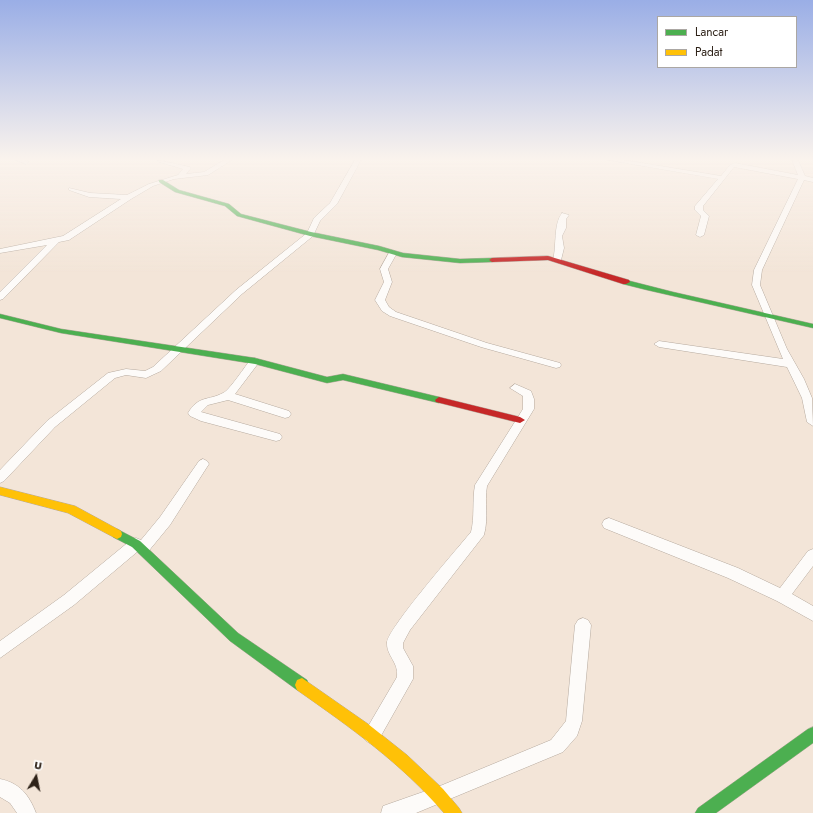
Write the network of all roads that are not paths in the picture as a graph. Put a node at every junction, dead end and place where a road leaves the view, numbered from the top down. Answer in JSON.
{"nodes":[{"id":1,"x":127,"y":198,"type":"edge"},
{"id":2,"x":202,"y":198,"type":"edge"},
{"id":3,"x":336,"y":198,"type":"edge"},
{"id":4,"x":706,"y":198,"type":"edge"},
{"id":5,"x":792,"y":198,"type":"edge"},
{"id":6,"x":565,"y":214,"type":"dead end"},
{"id":7,"x":310,"y":234,"type":"junction"},
{"id":8,"x":700,"y":235,"type":"dead end"},
{"id":9,"x":56,"y":241,"type":"junction"},
{"id":10,"x":0,"y":251,"type":"edge"},
{"id":11,"x":393,"y":253,"type":"junction"},
{"id":12,"x":557,"y":260,"type":"junction"},
{"id":13,"x":0,"y":296,"type":"edge"},
{"id":14,"x":769,"y":314,"type":"junction"},
{"id":15,"x":0,"y":316,"type":"edge"},
{"id":16,"x":813,"y":326,"type":"edge"},
{"id":17,"x":660,"y":344,"type":"dead end"},
{"id":18,"x":177,"y":351,"type":"junction"},
{"id":19,"x":255,"y":362,"type":"junction"},
{"id":20,"x":791,"y":364,"type":"junction"},
{"id":21,"x":556,"y":365,"type":"dead end"},
{"id":22,"x":515,"y":388,"type":"dead end"},
{"id":23,"x":228,"y":396,"type":"junction"},
{"id":24,"x":285,"y":414,"type":"dead end"},
{"id":25,"x":520,"y":420,"type":"junction"},
{"id":26,"x":813,"y":422,"type":"edge"},
{"id":27,"x":276,"y":437,"type":"dead end"},
{"id":28,"x":203,"y":464,"type":"dead end"},
{"id":29,"x":0,"y":478,"type":"edge"},
{"id":30,"x":0,"y":491,"type":"edge"},
{"id":31,"x":609,"y":524,"type":"dead end"},
{"id":32,"x":139,"y":546,"type":"junction"},
{"id":33,"x":813,"y":555,"type":"edge"},
{"id":34,"x":782,"y":596,"type":"junction"},
{"id":35,"x":813,"y":614,"type":"edge"},
{"id":36,"x":583,"y":625,"type":"dead end"},
{"id":37,"x":0,"y":650,"type":"edge"},
{"id":38,"x":813,"y":734,"type":"edge"},
{"id":39,"x":372,"y":735,"type":"junction"},
{"id":40,"x":0,"y":788,"type":"edge"},
{"id":41,"x":440,"y":795,"type":"junction"},
{"id":42,"x":27,"y":813,"type":"edge"},
{"id":43,"x":390,"y":813,"type":"edge"},
{"id":44,"x":454,"y":813,"type":"edge"},
{"id":45,"x":703,"y":813,"type":"edge"}],
"edges":[{"from":1,"to":9,"type":"street"},
{"from":2,"to":7,"type":"street"},
{"from":3,"to":7,"type":"street"},
{"from":4,"to":8,"type":"street"},
{"from":5,"to":14,"type":"street"},
{"from":6,"to":12,"type":"street"},
{"from":7,"to":11,"type":"street"},
{"from":7,"to":18,"type":"street"},
{"from":9,"to":10,"type":"street"},
{"from":9,"to":13,"type":"street"},
{"from":11,"to":12,"type":"street"},
{"from":11,"to":21,"type":"street"},
{"from":12,"to":14,"type":"street"},
{"from":14,"to":16,"type":"street"},
{"from":14,"to":20,"type":"street"},
{"from":15,"to":18,"type":"street"},
{"from":17,"to":20,"type":"street"},
{"from":18,"to":19,"type":"street"},
{"from":18,"to":29,"type":"street"},
{"from":19,"to":23,"type":"street"},
{"from":19,"to":25,"type":"street"},
{"from":20,"to":26,"type":"street"},
{"from":22,"to":25,"type":"street"},
{"from":23,"to":24,"type":"street"},
{"from":23,"to":27,"type":"street"},
{"from":25,"to":39,"type":"street"},
{"from":28,"to":32,"type":"street"},
{"from":30,"to":32,"type":"street"},
{"from":31,"to":34,"type":"street"},
{"from":32,"to":37,"type":"street"},
{"from":32,"to":39,"type":"street"},
{"from":33,"to":34,"type":"street"},
{"from":34,"to":35,"type":"street"},
{"from":36,"to":41,"type":"street"},
{"from":38,"to":45,"type":"street"},
{"from":39,"to":41,"type":"street"},
{"from":40,"to":42,"type":"street"},
{"from":41,"to":43,"type":"street"},
{"from":41,"to":44,"type":"street"}]}
